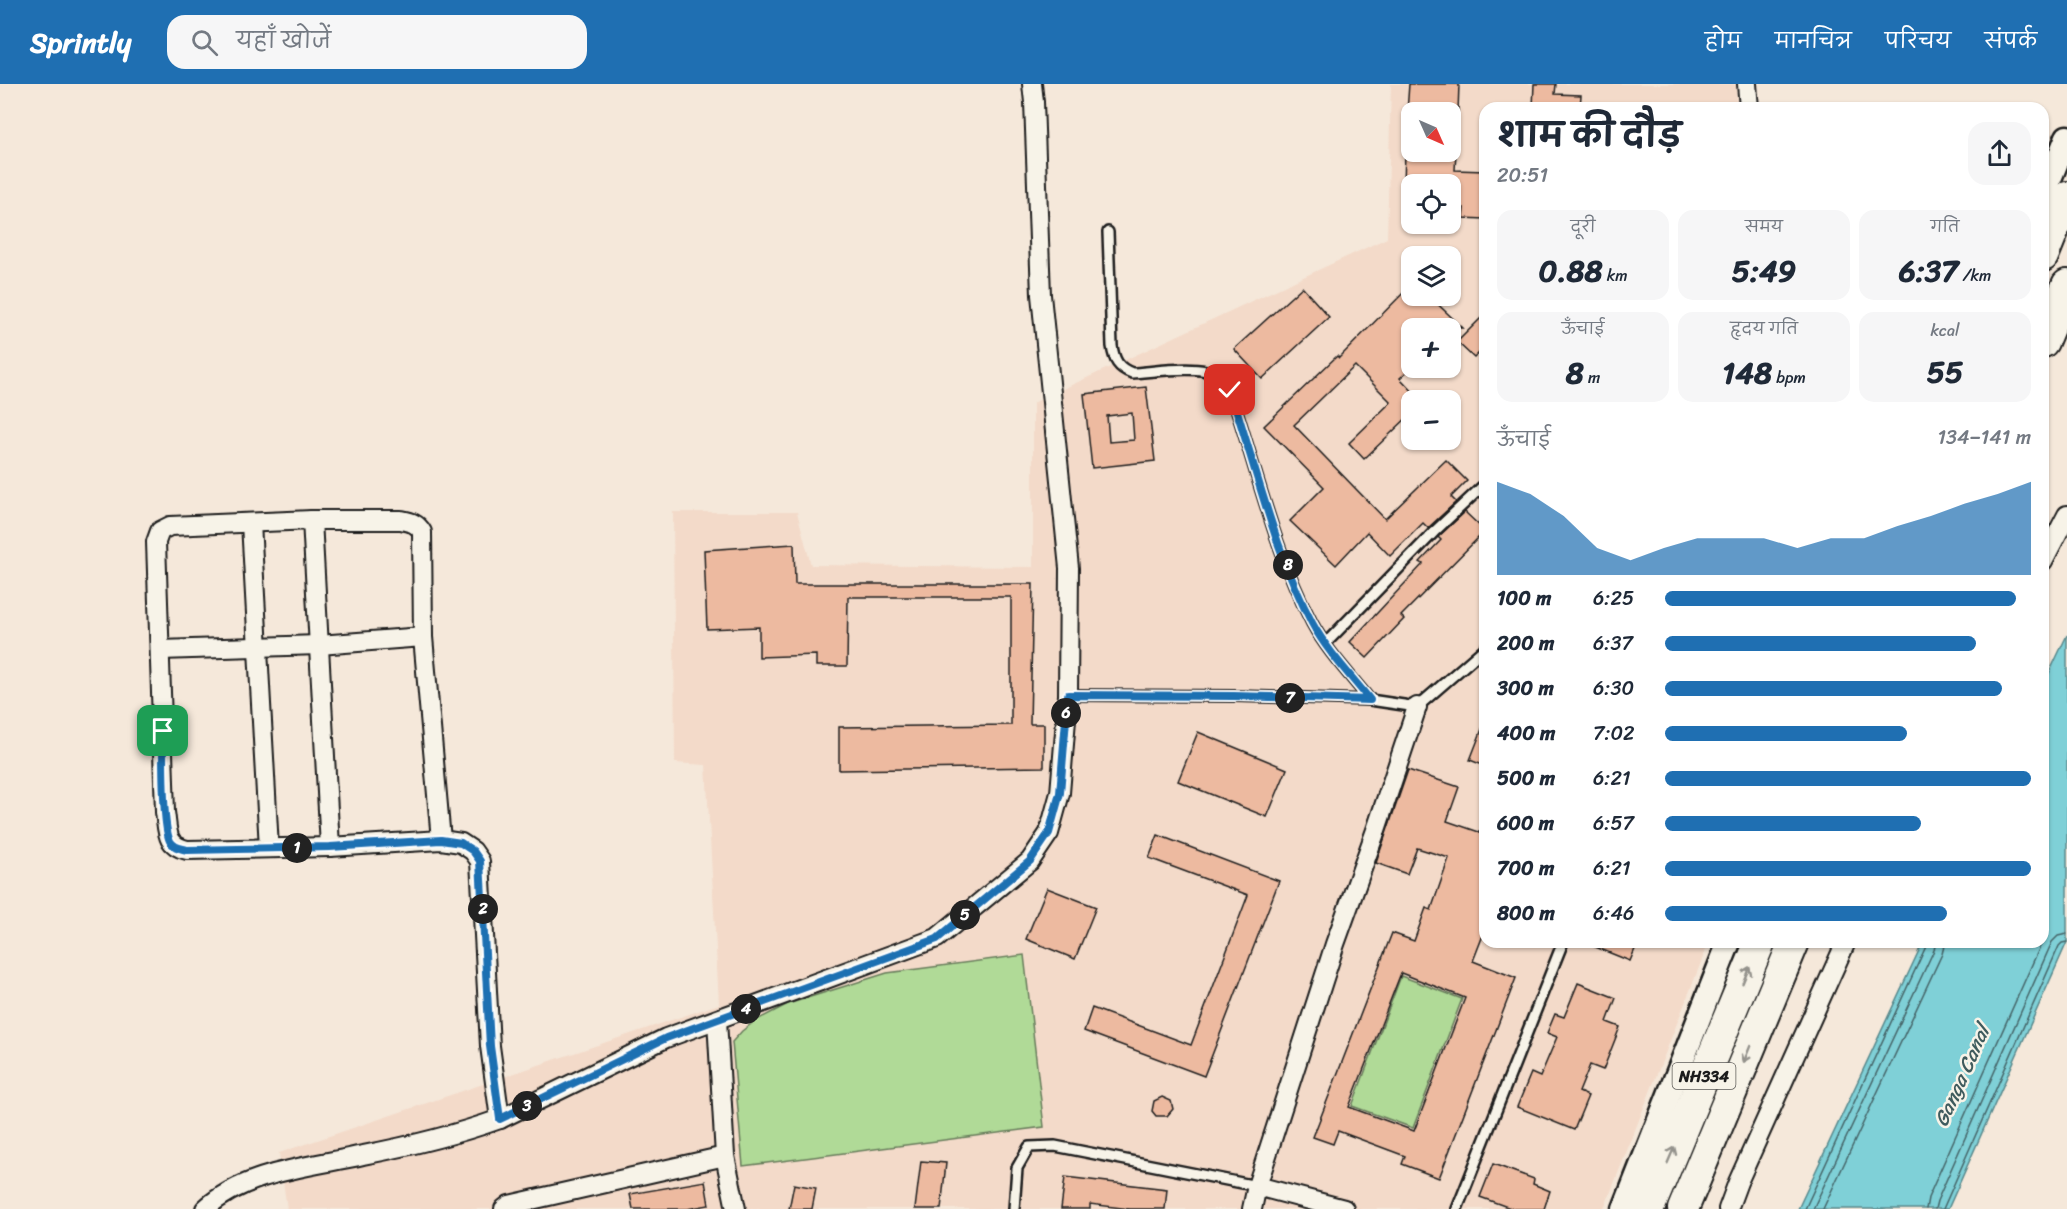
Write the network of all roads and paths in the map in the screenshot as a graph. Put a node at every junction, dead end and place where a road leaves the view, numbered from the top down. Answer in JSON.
{"nodes":[{"id":1,"x":1032,"y":84,"type":"edge"},
{"id":2,"x":1747,"y":84,"type":"edge"},
{"id":3,"x":1748,"y":102,"type":"edge"},
{"id":4,"x":2067,"y":137,"type":"edge"},
{"id":5,"x":2049,"y":181,"type":"edge"},
{"id":6,"x":2067,"y":197,"type":"edge"},
{"id":7,"x":1108,"y":232,"type":"dead end"},
{"id":8,"x":2049,"y":241,"type":"edge"},
{"id":9,"x":2067,"y":285,"type":"edge"},
{"id":10,"x":2049,"y":328,"type":"edge"},
{"id":11,"x":1479,"y":490,"type":"edge"},
{"id":12,"x":2067,"y":515,"type":"edge"},
{"id":13,"x":312,"y":520,"type":"junction"},
{"id":14,"x":251,"y":523,"type":"junction"},
{"id":15,"x":2049,"y":550,"type":"edge"},
{"id":16,"x":423,"y":637,"type":"junction"},
{"id":17,"x":1326,"y":643,"type":"junction"},
{"id":18,"x":319,"y":645,"type":"junction"},
{"id":19,"x":258,"y":648,"type":"junction"},
{"id":20,"x":160,"y":651,"type":"junction"},
{"id":21,"x":1479,"y":653,"type":"edge"},
{"id":22,"x":1068,"y":695,"type":"junction"},
{"id":23,"x":1370,"y":700,"type":"junction"},
{"id":24,"x":1417,"y":707,"type":"junction"},
{"id":25,"x":441,"y":840,"type":"junction"},
{"id":26,"x":330,"y":847,"type":"junction"},
{"id":27,"x":269,"y":848,"type":"junction"},
{"id":28,"x":1561,"y":948,"type":"edge"},
{"id":29,"x":1727,"y":948,"type":"edge"},
{"id":30,"x":1758,"y":948,"type":"edge"},
{"id":31,"x":1792,"y":948,"type":"edge"},
{"id":32,"x":1843,"y":948,"type":"edge"},
{"id":33,"x":717,"y":1020,"type":"junction"},
{"id":34,"x":500,"y":1119,"type":"junction"},
{"id":35,"x":725,"y":1156,"type":"junction"},
{"id":36,"x":1257,"y":1186,"type":"junction"},
{"id":37,"x":214,"y":1205,"type":"edge"},
{"id":38,"x":504,"y":1209,"type":"edge"},
{"id":39,"x":736,"y":1209,"type":"edge"},
{"id":40,"x":1014,"y":1209,"type":"edge"},
{"id":41,"x":1252,"y":1209,"type":"edge"},
{"id":42,"x":1344,"y":1209,"type":"edge"},
{"id":43,"x":1457,"y":1209,"type":"edge"},
{"id":44,"x":1624,"y":1209,"type":"edge"},
{"id":45,"x":1649,"y":1209,"type":"edge"},
{"id":46,"x":1683,"y":1209,"type":"edge"},
{"id":47,"x":1728,"y":1209,"type":"edge"}],
"edges":[{"from":1,"to":22,"type":"street"},
{"from":2,"to":3,"type":"street"},
{"from":4,"to":5,"type":"street"},
{"from":6,"to":8,"type":"highway"},
{"from":7,"to":17,"type":"lane"},
{"from":9,"to":10,"type":"highway"},
{"from":11,"to":17,"type":"lane"},
{"from":12,"to":15,"type":"street"},
{"from":13,"to":14,"type":"street"},
{"from":13,"to":16,"type":"street"},
{"from":13,"to":18,"type":"street"},
{"from":14,"to":19,"type":"street"},
{"from":14,"to":20,"type":"street"},
{"from":16,"to":18,"type":"street"},
{"from":16,"to":25,"type":"street"},
{"from":17,"to":23,"type":"lane"},
{"from":18,"to":19,"type":"street"},
{"from":18,"to":26,"type":"street"},
{"from":19,"to":20,"type":"street"},
{"from":19,"to":27,"type":"street"},
{"from":20,"to":27,"type":"street"},
{"from":21,"to":24,"type":"lane"},
{"from":22,"to":23,"type":"lane"},
{"from":22,"to":33,"type":"street"},
{"from":23,"to":24,"type":"lane"},
{"from":24,"to":36,"type":"street"},
{"from":25,"to":26,"type":"street"},
{"from":25,"to":34,"type":"street"},
{"from":26,"to":27,"type":"street"},
{"from":28,"to":43,"type":"lane"},
{"from":29,"to":44,"type":"street"},
{"from":45,"to":30,"type":"highway","number":"NH334","one_way":true},
{"from":31,"to":46,"type":"highway","number":"NH334","one_way":true},
{"from":32,"to":47,"type":"street"},
{"from":33,"to":34,"type":"street"},
{"from":33,"to":35,"type":"street"},
{"from":34,"to":37,"type":"street"},
{"from":35,"to":38,"type":"street"},
{"from":35,"to":39,"type":"street"},
{"from":36,"to":40,"type":"lane"},
{"from":36,"to":41,"type":"street"},
{"from":36,"to":42,"type":"street"}]}
